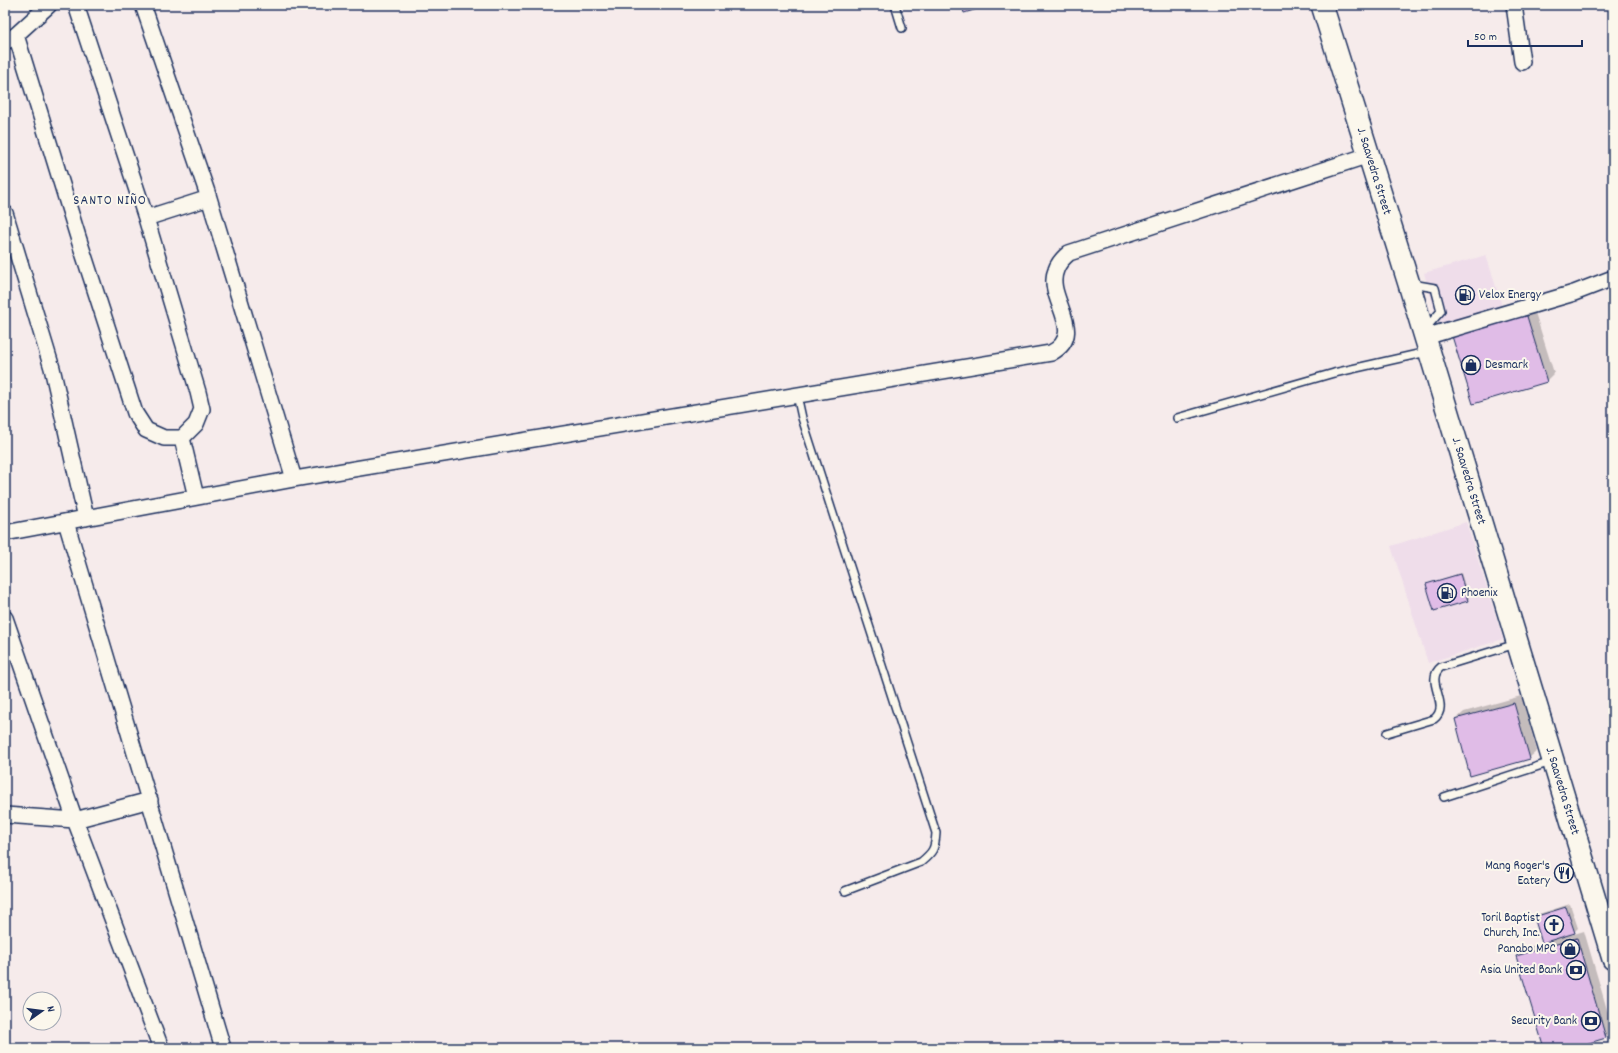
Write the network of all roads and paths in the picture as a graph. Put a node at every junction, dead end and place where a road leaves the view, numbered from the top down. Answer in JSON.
{"nodes":[{"id":1,"x":49,"y":5,"type":"edge"},
{"id":2,"x":76,"y":5,"type":"edge"},
{"id":3,"x":144,"y":5,"type":"edge"},
{"id":4,"x":895,"y":5,"type":"edge"},
{"id":5,"x":1322,"y":5,"type":"edge"},
{"id":6,"x":1514,"y":5,"type":"edge"},
{"id":7,"x":902,"y":28,"type":"dead end"},
{"id":8,"x":10,"y":38,"type":"edge"},
{"id":9,"x":1522,"y":62,"type":"dead end"},
{"id":10,"x":1369,"y":155,"type":"junction"},
{"id":11,"x":209,"y":198,"type":"junction"},
{"id":12,"x":5,"y":213,"type":"edge"},
{"id":13,"x":146,"y":218,"type":"junction"},
{"id":14,"x":1613,"y":278,"type":"edge"},
{"id":15,"x":1426,"y":340,"type":"junction"},
{"id":16,"x":797,"y":395,"type":"junction"},
{"id":17,"x":1177,"y":418,"type":"dead end"},
{"id":18,"x":182,"y":438,"type":"junction"},
{"id":19,"x":294,"y":479,"type":"junction"},
{"id":20,"x":196,"y":497,"type":"junction"},
{"id":21,"x":86,"y":518,"type":"junction"},
{"id":22,"x":66,"y":522,"type":"junction"},
{"id":23,"x":5,"y":533,"type":"edge"},
{"id":24,"x":5,"y":618,"type":"edge"},
{"id":25,"x":1518,"y":644,"type":"junction"},
{"id":26,"x":1387,"y":733,"type":"dead end"},
{"id":27,"x":1553,"y":762,"type":"junction"},
{"id":28,"x":1444,"y":797,"type":"dead end"},
{"id":29,"x":150,"y":800,"type":"junction"},
{"id":30,"x":5,"y":815,"type":"edge"},
{"id":31,"x":75,"y":820,"type":"junction"},
{"id":32,"x":845,"y":891,"type":"dead end"},
{"id":33,"x":1613,"y":959,"type":"edge"},
{"id":34,"x":161,"y":1048,"type":"edge"},
{"id":35,"x":223,"y":1048,"type":"edge"}],
"edges":[{"from":1,"to":8,"type":"street"},
{"from":2,"to":13,"type":"street"},
{"from":3,"to":11,"type":"street"},
{"from":4,"to":7,"type":"lane"},
{"from":5,"to":10,"type":"main road","name":"J. Saavedra Street"},
{"from":6,"to":9,"type":"street"},
{"from":8,"to":18,"type":"street"},
{"from":10,"to":15,"type":"main road","name":"J. Saavedra Street"},
{"from":10,"to":16,"type":"street"},
{"from":11,"to":13,"type":"street"},
{"from":11,"to":19,"type":"street"},
{"from":12,"to":21,"type":"street"},
{"from":13,"to":18,"type":"street"},
{"from":14,"to":15,"type":"street"},
{"from":15,"to":17,"type":"lane"},
{"from":15,"to":25,"type":"main road","name":"J. Saavedra Street"},
{"from":16,"to":19,"type":"street"},
{"from":16,"to":32,"type":"lane"},
{"from":18,"to":20,"type":"street"},
{"from":19,"to":20,"type":"street"},
{"from":20,"to":21,"type":"street"},
{"from":21,"to":22,"type":"street"},
{"from":22,"to":23,"type":"street"},
{"from":22,"to":29,"type":"street"},
{"from":24,"to":31,"type":"street"},
{"from":25,"to":26,"type":"lane"},
{"from":25,"to":27,"type":"main road","name":"J. Saavedra Street"},
{"from":27,"to":28,"type":"lane"},
{"from":27,"to":33,"type":"main road","name":"J. Saavedra Street"},
{"from":29,"to":31,"type":"street"},
{"from":29,"to":35,"type":"street"},
{"from":30,"to":31,"type":"street"},
{"from":31,"to":34,"type":"street"}]}
